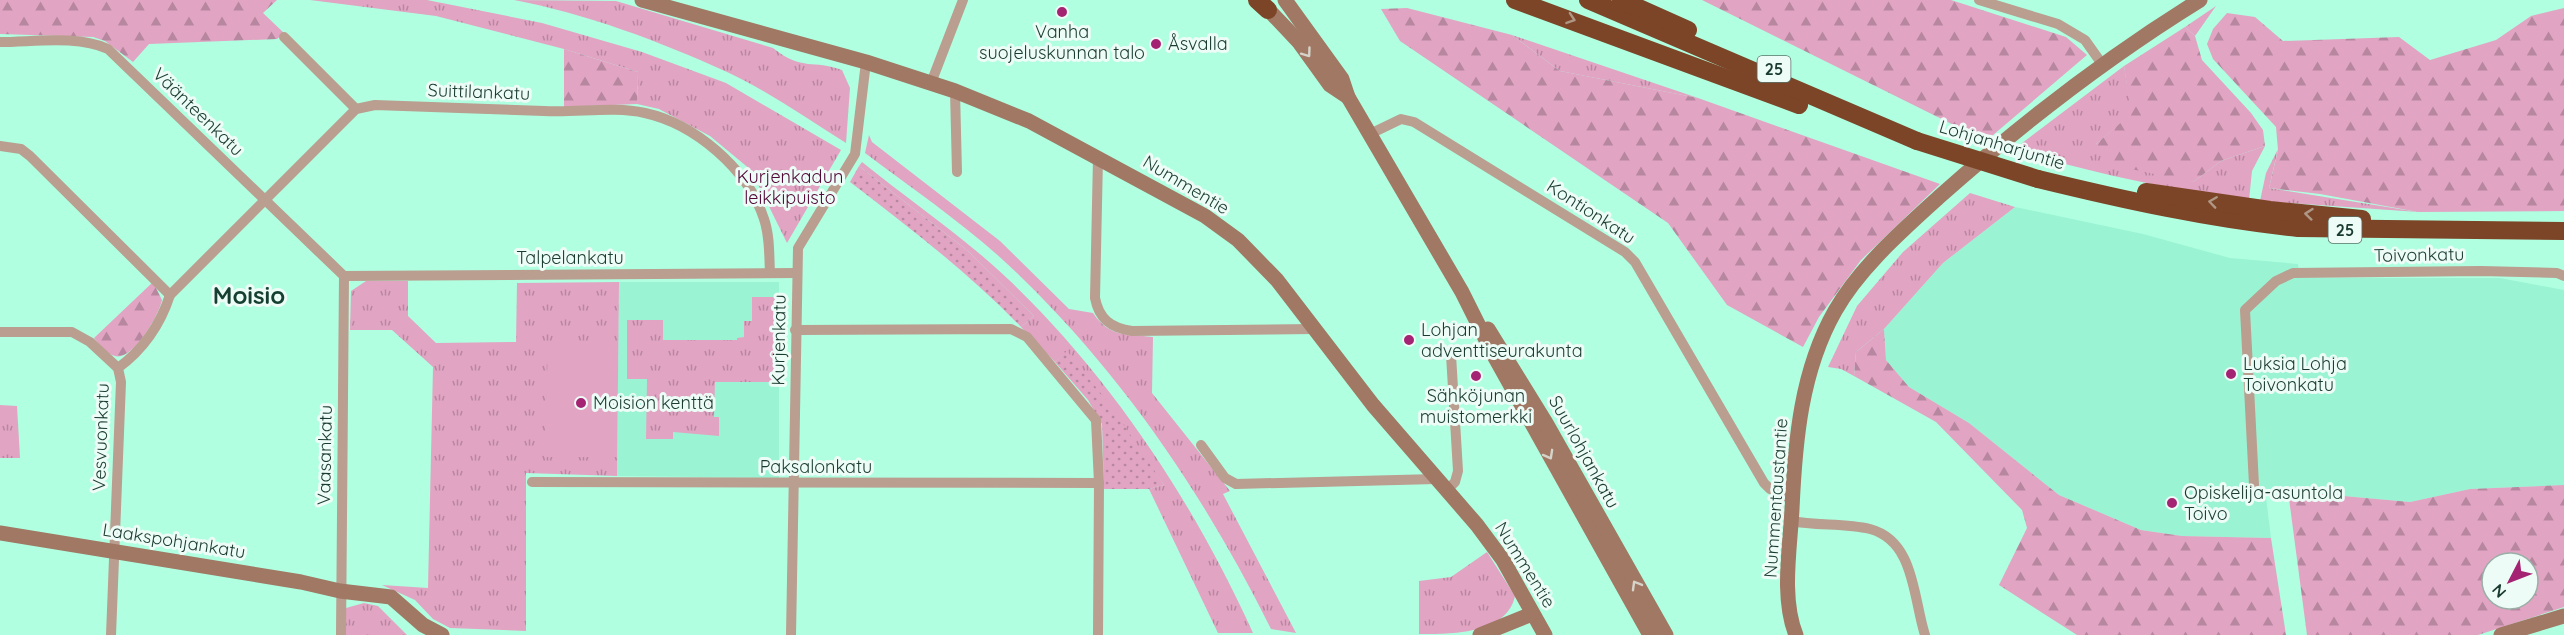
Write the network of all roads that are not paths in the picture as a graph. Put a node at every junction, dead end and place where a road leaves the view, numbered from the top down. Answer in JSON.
{"nodes":[{"id":1,"x":963,"y":0,"type":"edge"},
{"id":2,"x":1285,"y":0,"type":"edge"},
{"id":3,"x":1515,"y":0,"type":"edge"},
{"id":4,"x":1588,"y":0,"type":"edge"},
{"id":5,"x":1621,"y":0,"type":"edge"},
{"id":6,"x":1979,"y":0,"type":"edge"},
{"id":7,"x":2200,"y":0,"type":"edge"},
{"id":8,"x":649,"y":1,"type":"edge"},
{"id":9,"x":1261,"y":3,"type":"edge"},
{"id":10,"x":284,"y":37,"type":"dead end"},
{"id":11,"x":0,"y":42,"type":"edge"},
{"id":12,"x":866,"y":62,"type":"junction"},
{"id":13,"x":2102,"y":64,"type":"junction"},
{"id":14,"x":931,"y":83,"type":"junction"},
{"id":15,"x":955,"y":91,"type":"junction"},
{"id":16,"x":1348,"y":97,"type":"junction"},
{"id":17,"x":356,"y":109,"type":"junction"},
{"id":18,"x":1851,"y":115,"type":"junction"},
{"id":19,"x":1370,"y":134,"type":"junction"},
{"id":20,"x":1923,"y":138,"type":"junction"},
{"id":21,"x":0,"y":146,"type":"edge"},
{"id":22,"x":1098,"y":158,"type":"junction"},
{"id":23,"x":957,"y":172,"type":"dead end"},
{"id":24,"x":265,"y":199,"type":"junction"},
{"id":25,"x":2542,"y":231,"type":"junction"},
{"id":26,"x":2564,"y":231,"type":"edge"},
{"id":27,"x":2564,"y":241,"type":"edge"},
{"id":28,"x":770,"y":273,"type":"junction"},
{"id":29,"x":797,"y":273,"type":"junction"},
{"id":30,"x":344,"y":276,"type":"junction"},
{"id":31,"x":2564,"y":276,"type":"edge"},
{"id":32,"x":1461,"y":292,"type":"junction"},
{"id":33,"x":170,"y":295,"type":"junction"},
{"id":34,"x":1314,"y":329,"type":"junction"},
{"id":35,"x":795,"y":330,"type":"junction"},
{"id":36,"x":0,"y":333,"type":"edge"},
{"id":37,"x":1452,"y":355,"type":"dead end"},
{"id":38,"x":118,"y":368,"type":"junction"},
{"id":39,"x":1201,"y":445,"type":"dead end"},
{"id":40,"x":532,"y":482,"type":"dead end"},
{"id":41,"x":794,"y":483,"type":"junction"},
{"id":42,"x":1099,"y":483,"type":"junction"},
{"id":43,"x":1441,"y":484,"type":"junction"},
{"id":44,"x":2254,"y":485,"type":"dead end"},
{"id":45,"x":1792,"y":500,"type":"junction"},
{"id":46,"x":1791,"y":521,"type":"junction"},
{"id":47,"x":0,"y":533,"type":"edge"},
{"id":48,"x":113,"y":551,"type":"junction"},
{"id":49,"x":340,"y":591,"type":"junction"},
{"id":50,"x":1532,"y":614,"type":"junction"},
{"id":51,"x":2564,"y":616,"type":"edge"},
{"id":52,"x":111,"y":635,"type":"edge"},
{"id":53,"x":341,"y":635,"type":"edge"},
{"id":54,"x":442,"y":635,"type":"edge"},
{"id":55,"x":791,"y":635,"type":"edge"},
{"id":56,"x":1098,"y":635,"type":"edge"},
{"id":57,"x":1480,"y":635,"type":"edge"},
{"id":58,"x":1545,"y":635,"type":"edge"},
{"id":59,"x":1650,"y":635,"type":"edge"},
{"id":60,"x":1666,"y":635,"type":"edge"},
{"id":61,"x":1796,"y":635,"type":"edge"},
{"id":62,"x":1925,"y":635,"type":"edge"},
{"id":63,"x":2501,"y":635,"type":"edge"}],
"edges":[{"from":1,"to":14,"type":"street"},
{"from":2,"to":16,"type":"street","name":"Suurlohjankatu"},
{"from":3,"to":18,"type":"highway","one_way":true},
{"from":4,"to":18,"type":"highway","name":"Lohjanharjuntie","number":"25"},
{"from":5,"to":20,"type":"highway","name":"Lohjanharjuntie","number":"25"},
{"from":6,"to":13,"type":"street"},
{"from":7,"to":13,"type":"street","name":"Nummentaustantie"},
{"from":8,"to":12,"type":"street","name":"Nummentie"},
{"from":9,"to":16,"type":"street","name":"Suurlohjankatu","one_way":true},
{"from":10,"to":17,"type":"street"},
{"from":11,"to":24,"type":"street","name":"Väänteenkatu"},
{"from":12,"to":14,"type":"street","name":"Nummentie"},
{"from":12,"to":29,"type":"street","name":"Kurjenkatu"},
{"from":13,"to":45,"type":"street","name":"Nummentaustantie"},
{"from":14,"to":15,"type":"street","name":"Nummentie"},
{"from":15,"to":22,"type":"street","name":"Nummentie"},
{"from":15,"to":23,"type":"street"},
{"from":16,"to":19,"type":"street","name":"Suurlohjankatu"},
{"from":17,"to":24,"type":"street"},
{"from":17,"to":28,"type":"street","name":"Suittilankatu"},
{"from":18,"to":20,"type":"highway","name":"Lohjanharjuntie","number":"25"},
{"from":19,"to":32,"type":"street","name":"Suurlohjankatu"},
{"from":19,"to":45,"type":"street","name":"Kontionkatu"},
{"from":20,"to":25,"type":"highway","name":"Lohjanharjuntie","number":"25","bridge":true},
{"from":21,"to":33,"type":"street"},
{"from":22,"to":34,"type":"street","name":"Nummentie"},
{"from":22,"to":34,"type":"street"},
{"from":24,"to":30,"type":"street","name":"Väänteenkatu"},
{"from":24,"to":33,"type":"street"},
{"from":25,"to":26,"type":"highway","name":"Lohjanharjuntie","number":"25"},
{"from":25,"to":27,"type":"highway"},
{"from":28,"to":29,"type":"street","name":"Talpelankatu"},
{"from":28,"to":30,"type":"street","name":"Talpelankatu"},
{"from":29,"to":35,"type":"street","name":"Kurjenkatu"},
{"from":30,"to":49,"type":"street","name":"Vaasankatu"},
{"from":31,"to":44,"type":"street","name":"Toivonkatu"},
{"from":32,"to":59,"type":"street","name":"Suurlohjankatu","one_way":true},
{"from":60,"to":32,"type":"street","name":"Suurlohjankatu","one_way":true},
{"from":33,"to":38,"type":"street","name":"Vesvuonkatu"},
{"from":34,"to":43,"type":"street","name":"Nummentie"},
{"from":35,"to":41,"type":"street","name":"Kurjenkatu"},
{"from":35,"to":42,"type":"street"},
{"from":36,"to":38,"type":"street"},
{"from":37,"to":43,"type":"street"},
{"from":38,"to":48,"type":"street","name":"Vesvuonkatu"},
{"from":39,"to":43,"type":"street"},
{"from":40,"to":41,"type":"street","name":"Paksalonkatu"},
{"from":41,"to":42,"type":"street","name":"Paksalonkatu"},
{"from":41,"to":55,"type":"street","name":"Kurjenkatu"},
{"from":42,"to":56,"type":"street"},
{"from":43,"to":50,"type":"street","name":"Nummentie"},
{"from":45,"to":46,"type":"street","name":"Nummentaustantie"},
{"from":46,"to":61,"type":"street","name":"Nummentaustantie"},
{"from":46,"to":62,"type":"street"},
{"from":47,"to":48,"type":"street","name":"Laakspohjankatu"},
{"from":48,"to":49,"type":"street","name":"Laakspohjankatu"},
{"from":48,"to":52,"type":"street","name":"Vesvuonkatu"},
{"from":49,"to":53,"type":"street","name":"Vaasankatu"},
{"from":49,"to":54,"type":"street","name":"Laakspohjankatu"},
{"from":50,"to":57,"type":"street"},
{"from":50,"to":58,"type":"street","name":"Nummentie"},
{"from":51,"to":63,"type":"street"}]}
